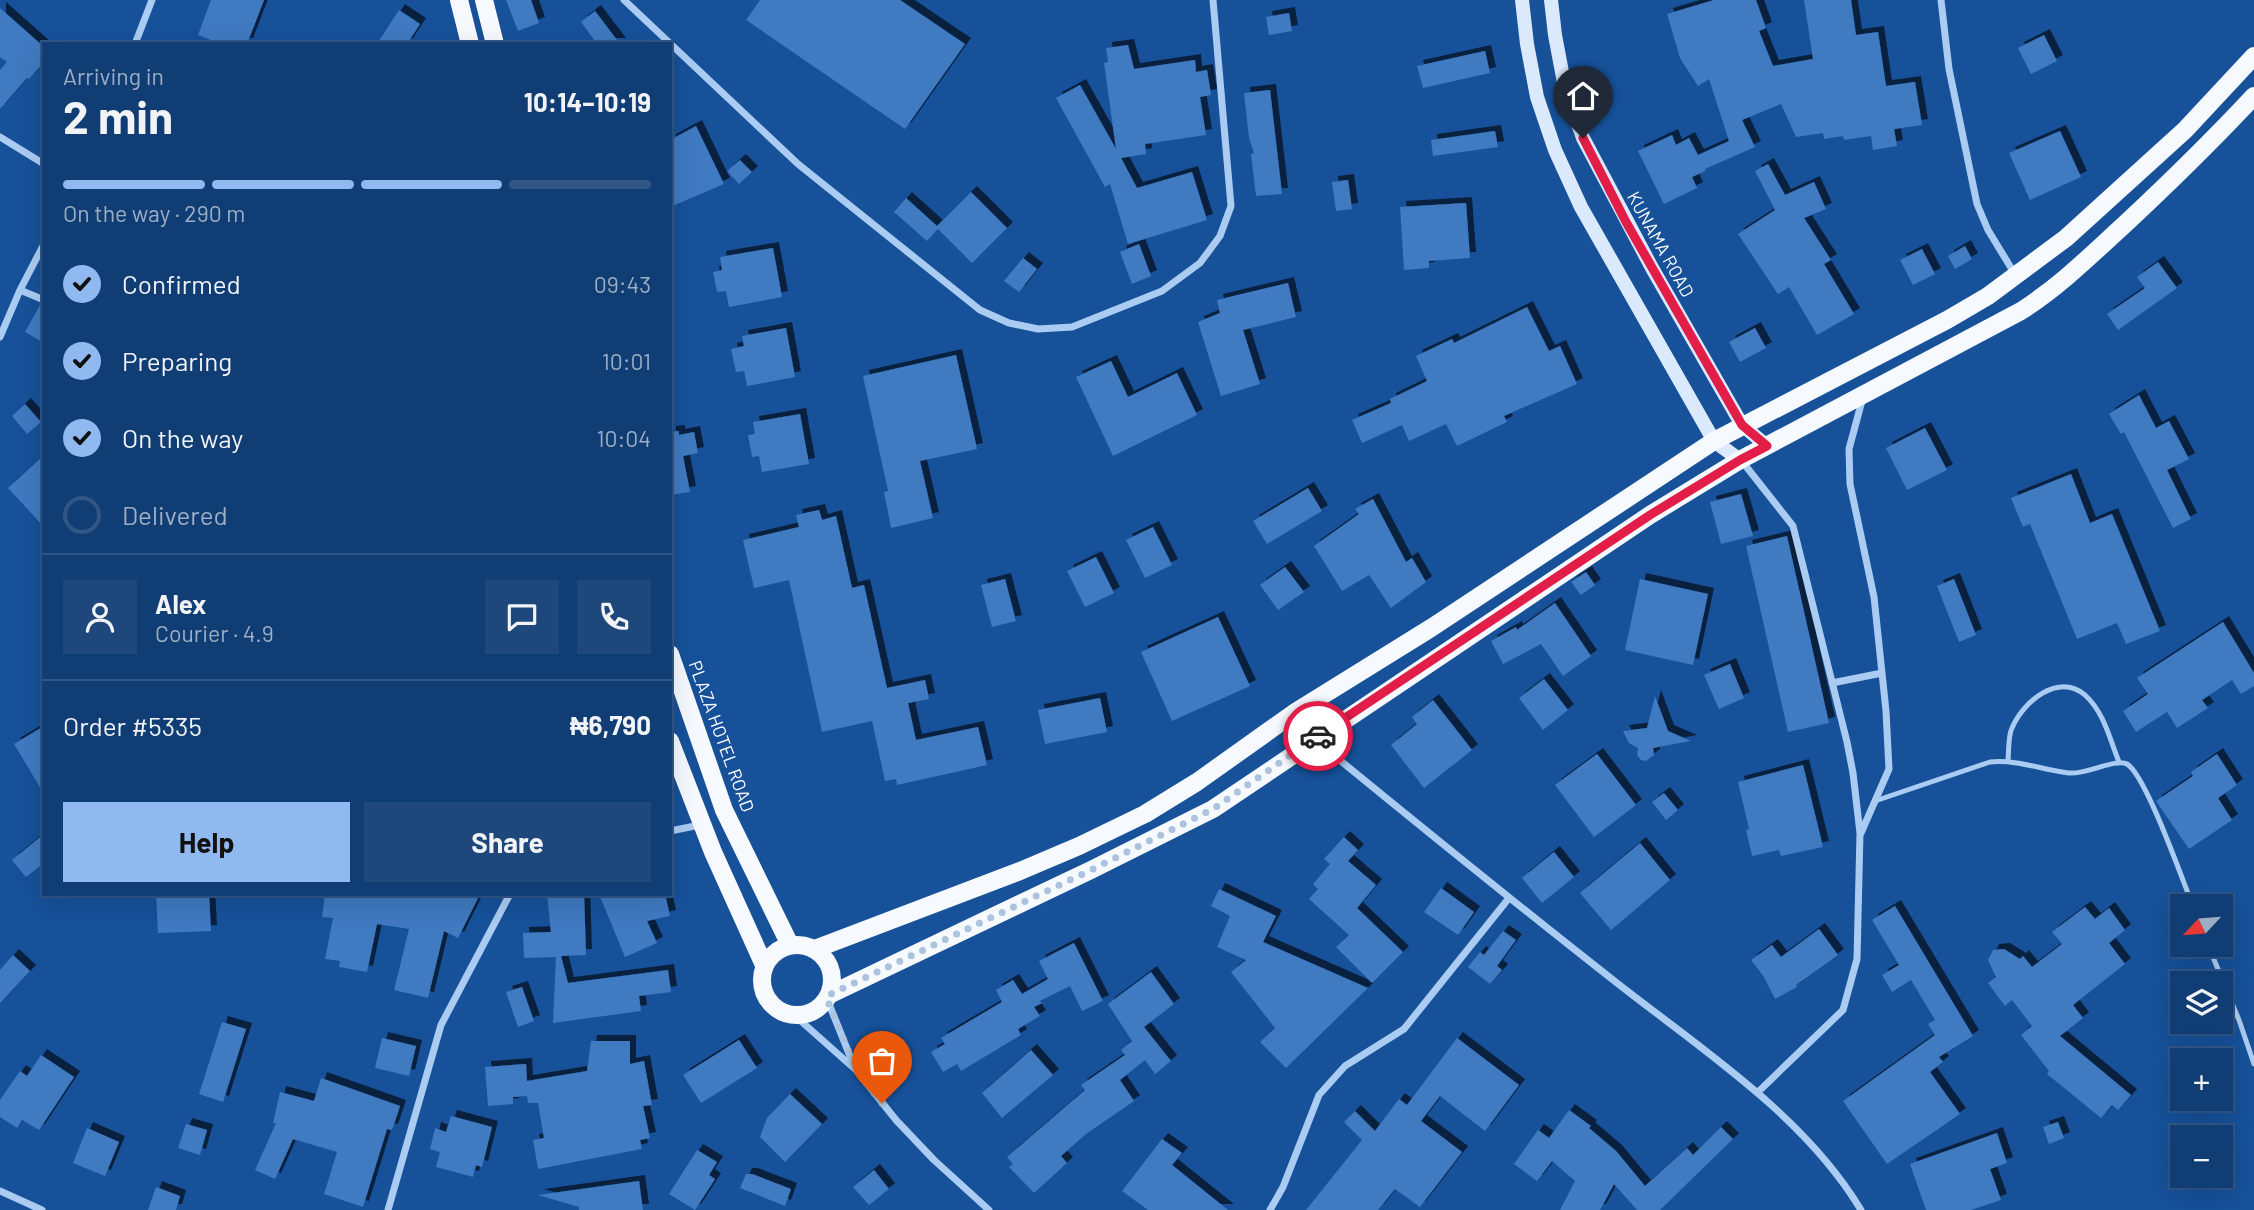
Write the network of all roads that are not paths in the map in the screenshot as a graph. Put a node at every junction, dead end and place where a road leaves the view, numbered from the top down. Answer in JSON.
{"nodes":[{"id":1,"x":152,"y":0,"type":"edge"},
{"id":2,"x":459,"y":0,"type":"edge"},
{"id":3,"x":484,"y":0,"type":"edge"},
{"id":4,"x":624,"y":0,"type":"edge"},
{"id":5,"x":1213,"y":0,"type":"edge"},
{"id":6,"x":1522,"y":0,"type":"edge"},
{"id":7,"x":1551,"y":0,"type":"edge"},
{"id":8,"x":1941,"y":0,"type":"edge"},
{"id":9,"x":136,"y":42,"type":"edge"},
{"id":10,"x":470,"y":42,"type":"edge"},
{"id":11,"x":494,"y":42,"type":"edge"},
{"id":12,"x":669,"y":42,"type":"edge"},
{"id":13,"x":672,"y":45,"type":"edge"},
{"id":14,"x":2254,"y":56,"type":"edge"},
{"id":15,"x":2254,"y":96,"type":"edge"},
{"id":16,"x":0,"y":137,"type":"edge"},
{"id":17,"x":42,"y":163,"type":"edge"},
{"id":18,"x":42,"y":248,"type":"edge"},
{"id":19,"x":2017,"y":276,"type":"junction"},
{"id":20,"x":20,"y":290,"type":"junction"},
{"id":21,"x":42,"y":299,"type":"edge"},
{"id":22,"x":0,"y":337,"type":"edge"},
{"id":23,"x":1863,"y":395,"type":"junction"},
{"id":24,"x":1742,"y":425,"type":"junction"},
{"id":25,"x":1714,"y":441,"type":"junction"},
{"id":26,"x":1767,"y":446,"type":"junction"},
{"id":27,"x":1740,"y":460,"type":"junction"},
{"id":28,"x":672,"y":660,"type":"edge"},
{"id":29,"x":1882,"y":673,"type":"junction"},
{"id":30,"x":1832,"y":682,"type":"junction"},
{"id":31,"x":1294,"y":713,"type":"junction"},
{"id":32,"x":1314,"y":739,"type":"junction"},
{"id":33,"x":672,"y":746,"type":"edge"},
{"id":34,"x":2008,"y":760,"type":"junction"},
{"id":35,"x":2119,"y":762,"type":"junction"},
{"id":36,"x":1875,"y":801,"type":"junction"},
{"id":37,"x":702,"y":825,"type":"junction"},
{"id":38,"x":672,"y":831,"type":"edge"},
{"id":39,"x":1860,"y":833,"type":"junction"},
{"id":40,"x":2188,"y":894,"type":"edge"},
{"id":41,"x":509,"y":896,"type":"edge"},
{"id":42,"x":1509,"y":898,"type":"junction"},
{"id":43,"x":790,"y":944,"type":"junction"},
{"id":44,"x":815,"y":949,"type":"junction"},
{"id":45,"x":2213,"y":957,"type":"edge"},
{"id":46,"x":764,"y":965,"type":"junction"},
{"id":47,"x":828,"y":997,"type":"junction"},
{"id":48,"x":794,"y":1015,"type":"junction"},
{"id":49,"x":2254,"y":1064,"type":"edge"},
{"id":50,"x":856,"y":1070,"type":"junction"},
{"id":51,"x":1758,"y":1092,"type":"junction"},
{"id":52,"x":0,"y":1191,"type":"edge"},
{"id":53,"x":42,"y":1210,"type":"edge"},
{"id":54,"x":388,"y":1210,"type":"edge"},
{"id":55,"x":989,"y":1210,"type":"edge"},
{"id":56,"x":1270,"y":1210,"type":"edge"},
{"id":57,"x":1861,"y":1210,"type":"edge"}],
"edges":[{"from":1,"to":9,"type":"street"},
{"from":2,"to":10,"type":"main road"},
{"from":3,"to":11,"type":"main road"},
{"from":4,"to":12,"type":"street"},
{"from":5,"to":13,"type":"street"},
{"from":6,"to":25,"type":"main road"},
{"from":7,"to":24,"type":"main road","name":"KUNAMA ROAD"},
{"from":8,"to":19,"type":"street"},
{"from":14,"to":19,"type":"main road"},
{"from":15,"to":23,"type":"main road"},
{"from":16,"to":17,"type":"street"},
{"from":18,"to":20,"type":"street"},
{"from":19,"to":24,"type":"main road"},
{"from":20,"to":21,"type":"street"},
{"from":20,"to":22,"type":"street"},
{"from":23,"to":26,"type":"main road"},
{"from":23,"to":29,"type":"street"},
{"from":24,"to":25,"type":"main road"},
{"from":24,"to":26,"type":"main road","name":"KUNAMA ROAD"},
{"from":25,"to":27,"type":"main road"},
{"from":25,"to":31,"type":"main road"},
{"from":26,"to":27,"type":"main road"},
{"from":27,"to":30,"type":"street"},
{"from":27,"to":32,"type":"main road"},
{"from":28,"to":43,"type":"main road","name":"PLAZA HOTEL ROAD"},
{"from":29,"to":30,"type":"street"},
{"from":29,"to":36,"type":"street"},
{"from":30,"to":39,"type":"street"},
{"from":31,"to":32,"type":"street"},
{"from":31,"to":44,"type":"main road"},
{"from":32,"to":42,"type":"street"},
{"from":32,"to":47,"type":"main road"},
{"from":33,"to":37,"type":"main road"},
{"from":34,"to":35,"type":"lane"},
{"from":34,"to":35,"type":"lane"},
{"from":34,"to":36,"type":"lane"},
{"from":35,"to":40,"type":"lane"},
{"from":36,"to":39,"type":"street"},
{"from":37,"to":38,"type":"street"},
{"from":37,"to":46,"type":"main road"},
{"from":39,"to":51,"type":"street"},
{"from":41,"to":54,"type":"street"},
{"from":42,"to":51,"type":"street"},
{"from":42,"to":56,"type":"street"},
{"from":43,"to":44,"type":"main road"},
{"from":43,"to":46,"type":"main road"},
{"from":44,"to":47,"type":"main road"},
{"from":45,"to":49,"type":"lane"},
{"from":46,"to":48,"type":"main road"},
{"from":47,"to":48,"type":"main road"},
{"from":47,"to":50,"type":"street"},
{"from":48,"to":50,"type":"street"},
{"from":50,"to":55,"type":"street"},
{"from":51,"to":57,"type":"street"},
{"from":52,"to":53,"type":"street"}]}
